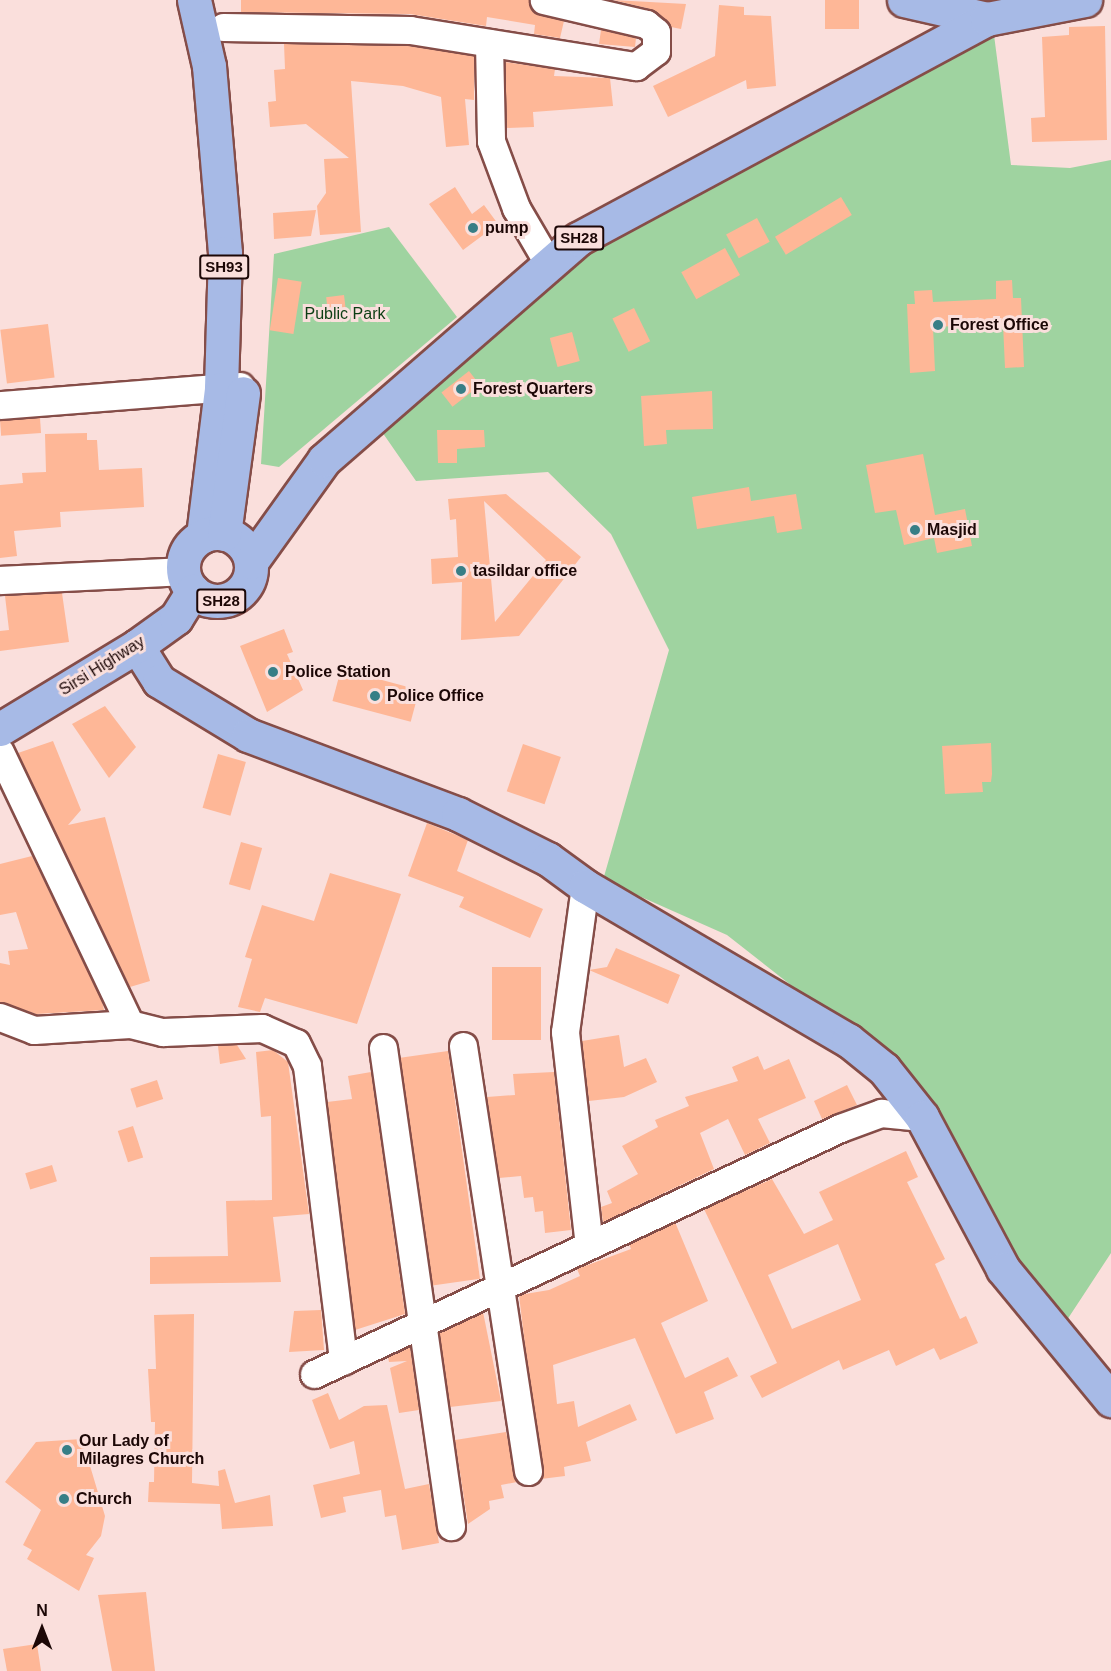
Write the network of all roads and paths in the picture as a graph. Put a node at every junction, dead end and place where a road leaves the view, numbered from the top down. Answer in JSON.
{"nodes":[{"id":1,"x":194,"y":0,"type":"edge"},
{"id":2,"x":544,"y":0,"type":"edge"},
{"id":3,"x":904,"y":0,"type":"edge"},
{"id":4,"x":1085,"y":0,"type":"edge"},
{"id":5,"x":220,"y":13,"type":"edge"},
{"id":6,"x":987,"y":19,"type":"junction"},
{"id":7,"x":489,"y":43,"type":"junction"},
{"id":8,"x":547,"y":261,"type":"junction"},
{"id":9,"x":232,"y":387,"type":"junction"},
{"id":10,"x":0,"y":405,"type":"edge"},
{"id":11,"x":213,"y":535,"type":"junction"},
{"id":12,"x":251,"y":562,"type":"junction"},
{"id":13,"x":0,"y":580,"type":"edge"},
{"id":14,"x":188,"y":581,"type":"junction"},
{"id":15,"x":137,"y":646,"type":"junction"},
{"id":16,"x":0,"y":729,"type":"edge"},
{"id":17,"x":0,"y":752,"type":"edge"},
{"id":18,"x":585,"y":886,"type":"junction"},
{"id":19,"x":0,"y":1017,"type":"edge"},
{"id":20,"x":130,"y":1024,"type":"junction"},
{"id":21,"x":463,"y":1046,"type":"dead end"},
{"id":22,"x":383,"y":1048,"type":"dead end"},
{"id":23,"x":922,"y":1117,"type":"junction"},
{"id":24,"x":590,"y":1245,"type":"junction"},
{"id":25,"x":500,"y":1291,"type":"junction"},
{"id":26,"x":419,"y":1322,"type":"junction"},
{"id":27,"x":344,"y":1360,"type":"junction"},
{"id":28,"x":314,"y":1374,"type":"dead end"},
{"id":29,"x":1111,"y":1400,"type":"edge"},
{"id":30,"x":528,"y":1471,"type":"dead end"},
{"id":31,"x":452,"y":1526,"type":"dead end"}],
"edges":[{"from":1,"to":9,"type":"main road","number":"SH93"},
{"from":2,"to":7,"type":"street"},
{"from":3,"to":6,"type":"main road"},
{"from":4,"to":6,"type":"main road","number":"SH28"},
{"from":5,"to":7,"type":"street"},
{"from":5,"to":9,"type":"main road","number":"SH93"},
{"from":6,"to":8,"type":"main road","number":"SH28"},
{"from":7,"to":8,"type":"street"},
{"from":8,"to":12,"type":"main road","number":"SH28"},
{"from":9,"to":10,"type":"street"},
{"from":9,"to":11,"type":"main road","number":"SH93"},
{"from":11,"to":12,"type":"main road"},
{"from":11,"to":14,"type":"main road","number":"SH28"},
{"from":12,"to":14,"type":"main road","number":"SH28"},
{"from":13,"to":14,"type":"street"},
{"from":14,"to":15,"type":"main road","name":"Sirsi Highway"},
{"from":15,"to":16,"type":"main road","name":"Sirsi Highway"},
{"from":15,"to":18,"type":"main road"},
{"from":17,"to":20,"type":"street"},
{"from":18,"to":23,"type":"main road"},
{"from":18,"to":24,"type":"street"},
{"from":19,"to":20,"type":"street"},
{"from":20,"to":27,"type":"street"},
{"from":21,"to":25,"type":"street"},
{"from":22,"to":26,"type":"street"},
{"from":23,"to":24,"type":"street"},
{"from":23,"to":29,"type":"main road"},
{"from":24,"to":25,"type":"street"},
{"from":25,"to":26,"type":"street"},
{"from":25,"to":30,"type":"street"},
{"from":26,"to":27,"type":"street"},
{"from":26,"to":31,"type":"street"},
{"from":27,"to":28,"type":"street"}]}
